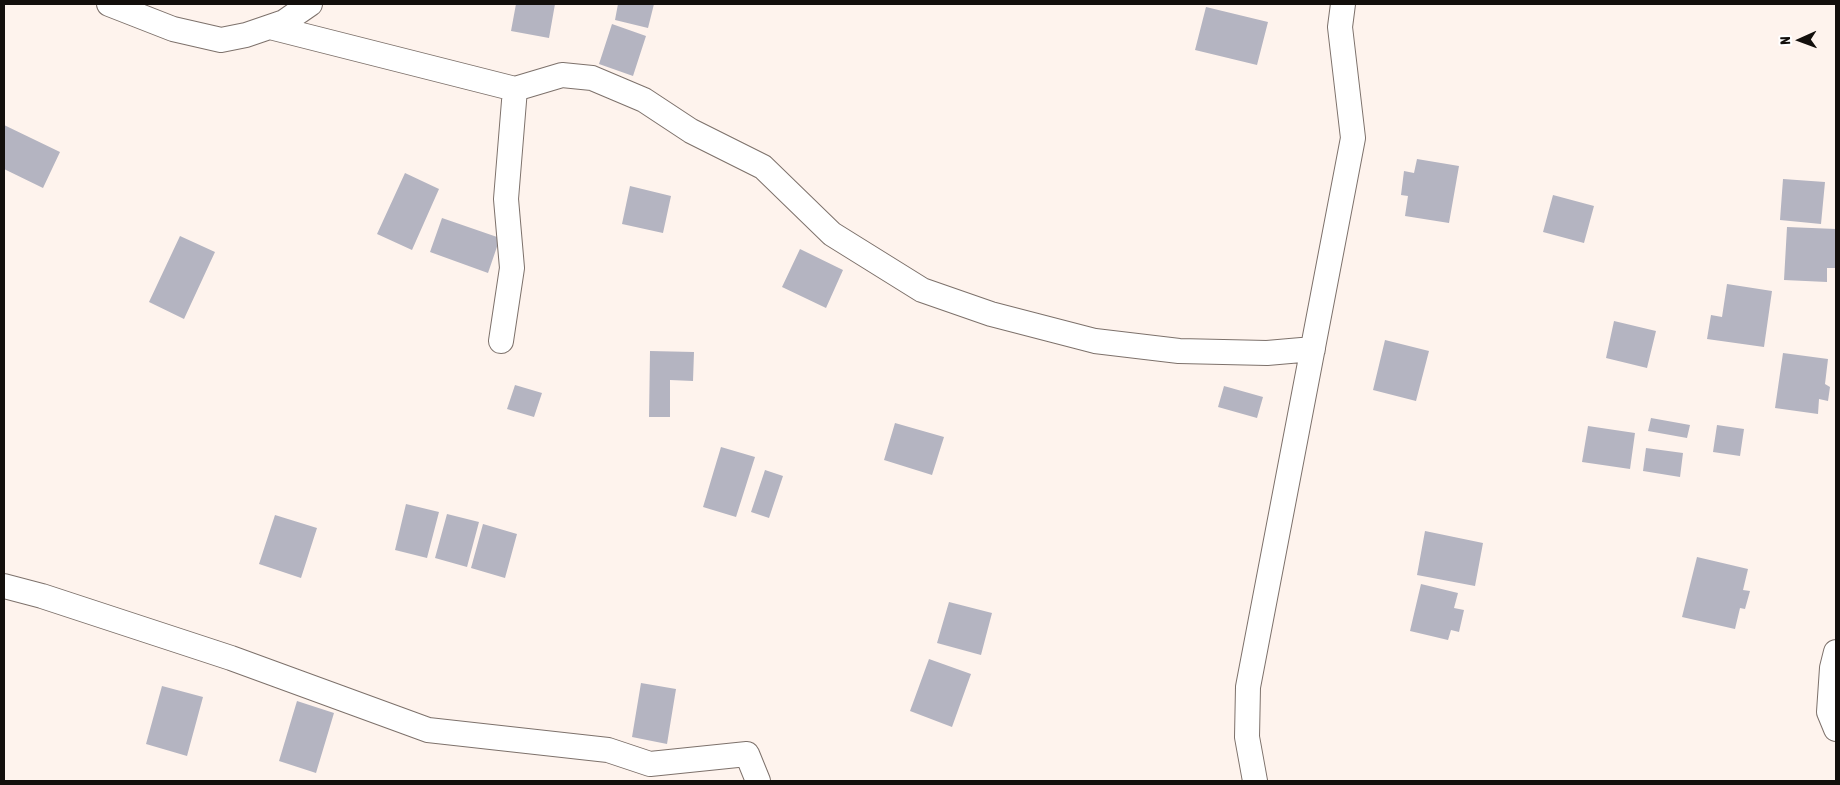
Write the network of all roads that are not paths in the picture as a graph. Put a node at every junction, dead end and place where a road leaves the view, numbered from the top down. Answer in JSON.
{"nodes":[{"id":1,"x":109,"y":4,"type":"edge"},
{"id":2,"x":310,"y":4,"type":"edge"},
{"id":3,"x":1343,"y":4,"type":"edge"},
{"id":4,"x":270,"y":27,"type":"junction"},
{"id":5,"x":515,"y":89,"type":"junction"},
{"id":6,"x":501,"y":341,"type":"dead end"},
{"id":7,"x":1313,"y":349,"type":"junction"},
{"id":8,"x":4,"y":586,"type":"edge"},
{"id":9,"x":1836,"y":652,"type":"edge"},
{"id":10,"x":1836,"y":729,"type":"edge"},
{"id":11,"x":758,"y":781,"type":"edge"},
{"id":12,"x":1255,"y":781,"type":"edge"}],
"edges":[{"from":1,"to":4,"type":"street"},
{"from":2,"to":4,"type":"street"},
{"from":3,"to":7,"type":"street"},
{"from":4,"to":5,"type":"street"},
{"from":5,"to":6,"type":"street"},
{"from":5,"to":7,"type":"street"},
{"from":7,"to":12,"type":"street"},
{"from":8,"to":11,"type":"street"},
{"from":9,"to":10,"type":"street"}]}
